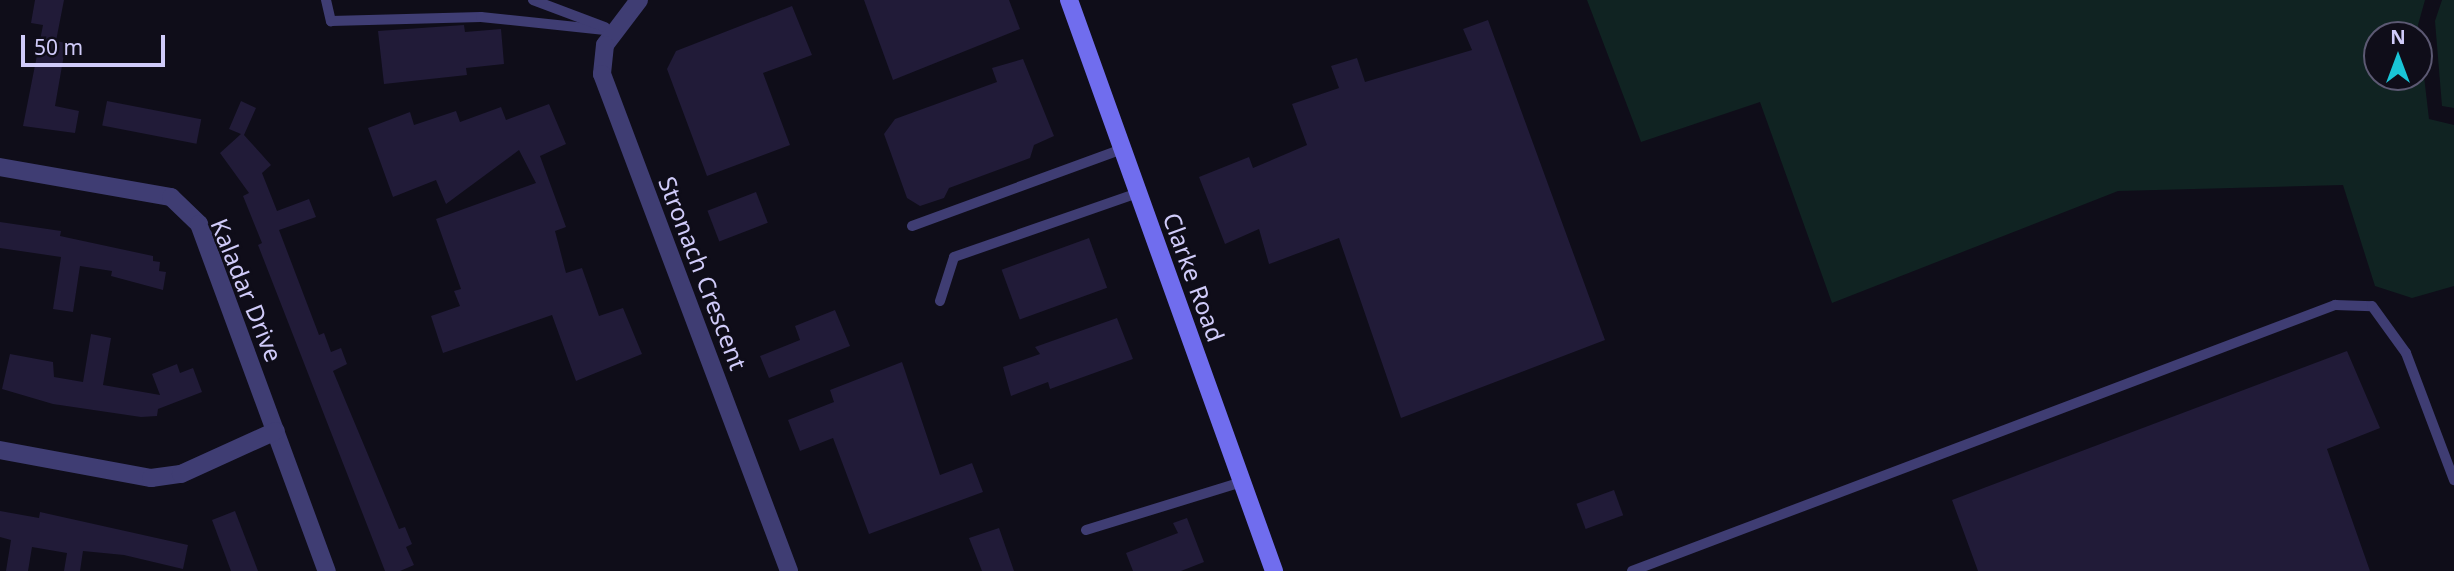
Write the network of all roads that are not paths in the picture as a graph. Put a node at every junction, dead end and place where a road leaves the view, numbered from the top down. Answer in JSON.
{"nodes":[{"id":1,"x":326,"y":0,"type":"edge"},
{"id":2,"x":533,"y":0,"type":"edge"},
{"id":3,"x":639,"y":0,"type":"edge"},
{"id":4,"x":1069,"y":0,"type":"edge"},
{"id":5,"x":614,"y":31,"type":"junction"},
{"id":6,"x":1122,"y":149,"type":"junction"},
{"id":7,"x":0,"y":167,"type":"edge"},
{"id":8,"x":1138,"y":193,"type":"junction"},
{"id":9,"x":912,"y":226,"type":"dead end"},
{"id":10,"x":940,"y":301,"type":"dead end"},
{"id":11,"x":276,"y":431,"type":"junction"},
{"id":12,"x":0,"y":450,"type":"edge"},
{"id":13,"x":2454,"y":481,"type":"edge"},
{"id":14,"x":1242,"y":482,"type":"junction"},
{"id":15,"x":1086,"y":530,"type":"dead end"},
{"id":16,"x":327,"y":571,"type":"edge"},
{"id":17,"x":789,"y":571,"type":"edge"},
{"id":18,"x":1274,"y":571,"type":"edge"},
{"id":19,"x":1632,"y":571,"type":"edge"}],
"edges":[{"from":1,"to":5,"type":"lane"},
{"from":2,"to":5,"type":"lane"},
{"from":3,"to":5,"type":"street","name":"Stronach Crescent"},
{"from":4,"to":6,"type":"main road","name":"Clarke Road"},
{"from":5,"to":17,"type":"street","name":"Stronach Crescent"},
{"from":6,"to":8,"type":"main road","name":"Clarke Road"},
{"from":6,"to":9,"type":"lane"},
{"from":7,"to":11,"type":"street","name":"Kaladar Drive"},
{"from":8,"to":10,"type":"lane"},
{"from":8,"to":14,"type":"main road","name":"Clarke Road"},
{"from":11,"to":12,"type":"street"},
{"from":11,"to":16,"type":"street","name":"Kaladar Drive"},
{"from":13,"to":19,"type":"lane"},
{"from":14,"to":15,"type":"lane"},
{"from":14,"to":18,"type":"main road","name":"Clarke Road"}]}
